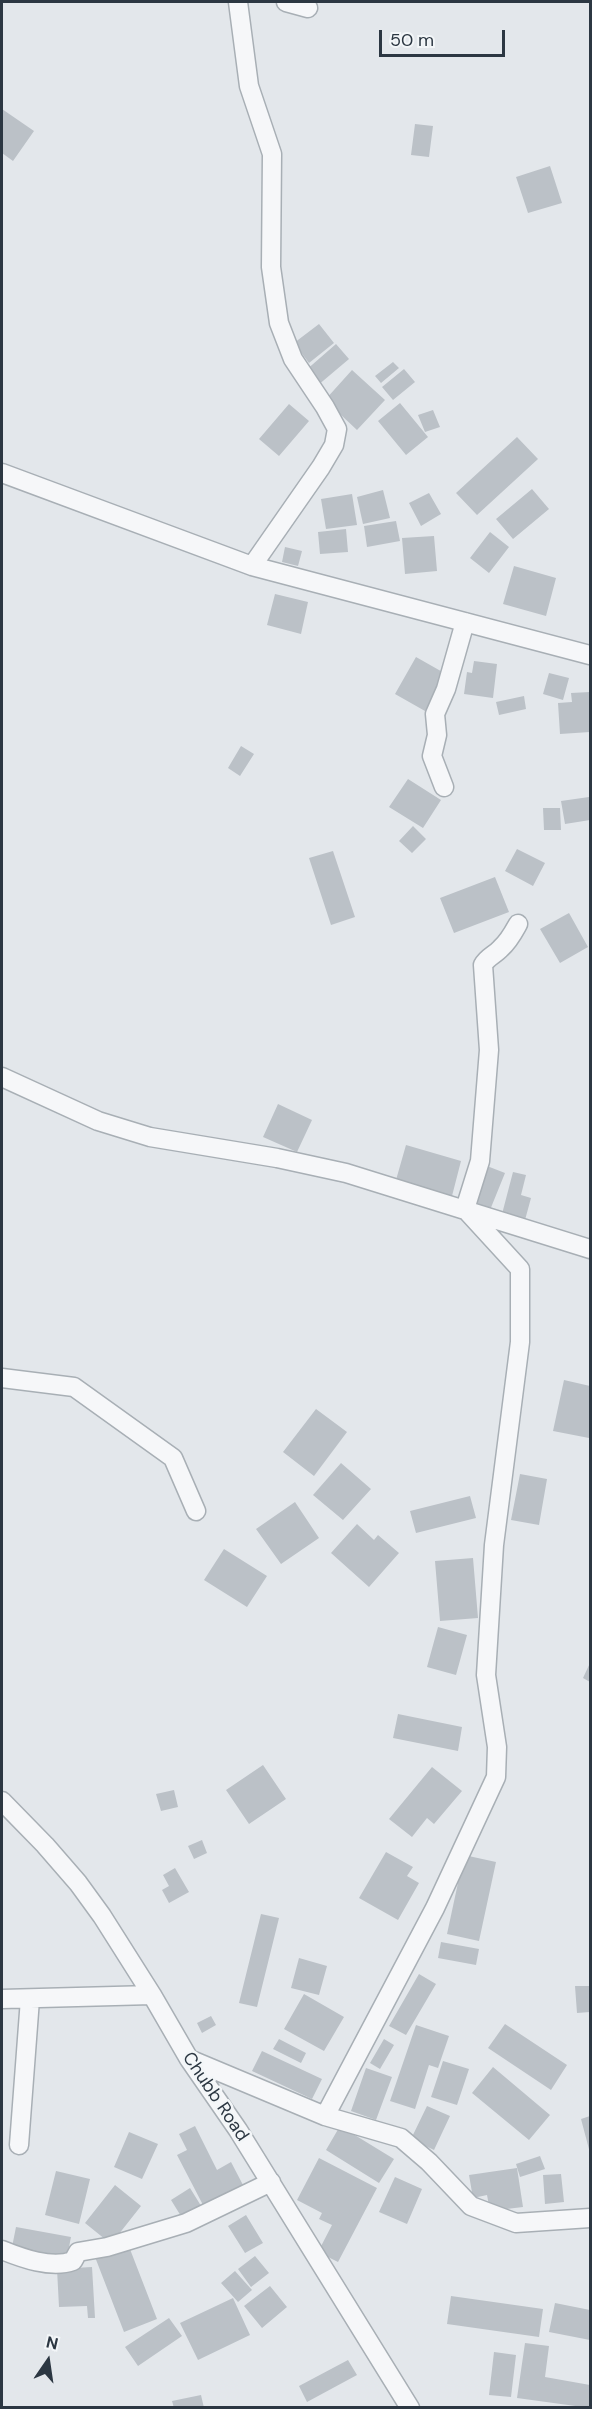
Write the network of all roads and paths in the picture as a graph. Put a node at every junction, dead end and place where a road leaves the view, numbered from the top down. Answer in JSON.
{"nodes":[{"id":1,"x":238,"y":2,"type":"edge"},
{"id":2,"x":286,"y":2,"type":"edge"},
{"id":3,"x":308,"y":8,"type":"dead end"},
{"id":4,"x":2,"y":473,"type":"edge"},
{"id":5,"x":252,"y":566,"type":"junction"},
{"id":6,"x":465,"y":622,"type":"junction"},
{"id":7,"x":591,"y":655,"type":"edge"},
{"id":8,"x":444,"y":787,"type":"dead end"},
{"id":9,"x":518,"y":924,"type":"dead end"},
{"id":10,"x":2,"y":1077,"type":"edge"},
{"id":11,"x":465,"y":1209,"type":"junction"},
{"id":12,"x":591,"y":1249,"type":"edge"},
{"id":13,"x":2,"y":1378,"type":"edge"},
{"id":14,"x":196,"y":1511,"type":"dead end"},
{"id":15,"x":2,"y":1801,"type":"edge"},
{"id":16,"x":152,"y":1995,"type":"junction"},
{"id":17,"x":2,"y":1999,"type":"edge"},
{"id":18,"x":30,"y":1999,"type":"junction"},
{"id":19,"x":189,"y":2059,"type":"junction"},
{"id":20,"x":325,"y":2116,"type":"junction"},
{"id":21,"x":19,"y":2145,"type":"dead end"},
{"id":22,"x":271,"y":2182,"type":"junction"},
{"id":23,"x":591,"y":2218,"type":"edge"},
{"id":24,"x":2,"y":2250,"type":"edge"},
{"id":25,"x":410,"y":2408,"type":"edge"}],
"edges":[{"from":1,"to":5,"type":"street"},
{"from":2,"to":3,"type":"street"},
{"from":4,"to":5,"type":"street"},
{"from":5,"to":6,"type":"street"},
{"from":6,"to":7,"type":"street"},
{"from":6,"to":8,"type":"street"},
{"from":9,"to":11,"type":"street"},
{"from":10,"to":11,"type":"street"},
{"from":11,"to":12,"type":"street"},
{"from":11,"to":20,"type":"street"},
{"from":13,"to":14,"type":"street"},
{"from":15,"to":16,"type":"street","name":"Chubb Road"},
{"from":16,"to":18,"type":"street"},
{"from":16,"to":19,"type":"street","name":"Chubb Road"},
{"from":17,"to":18,"type":"street"},
{"from":18,"to":21,"type":"street"},
{"from":19,"to":20,"type":"street"},
{"from":19,"to":22,"type":"street","name":"Chubb Road"},
{"from":20,"to":23,"type":"street"},
{"from":22,"to":24,"type":"street"},
{"from":22,"to":25,"type":"street","name":"Chubb Road"}]}
